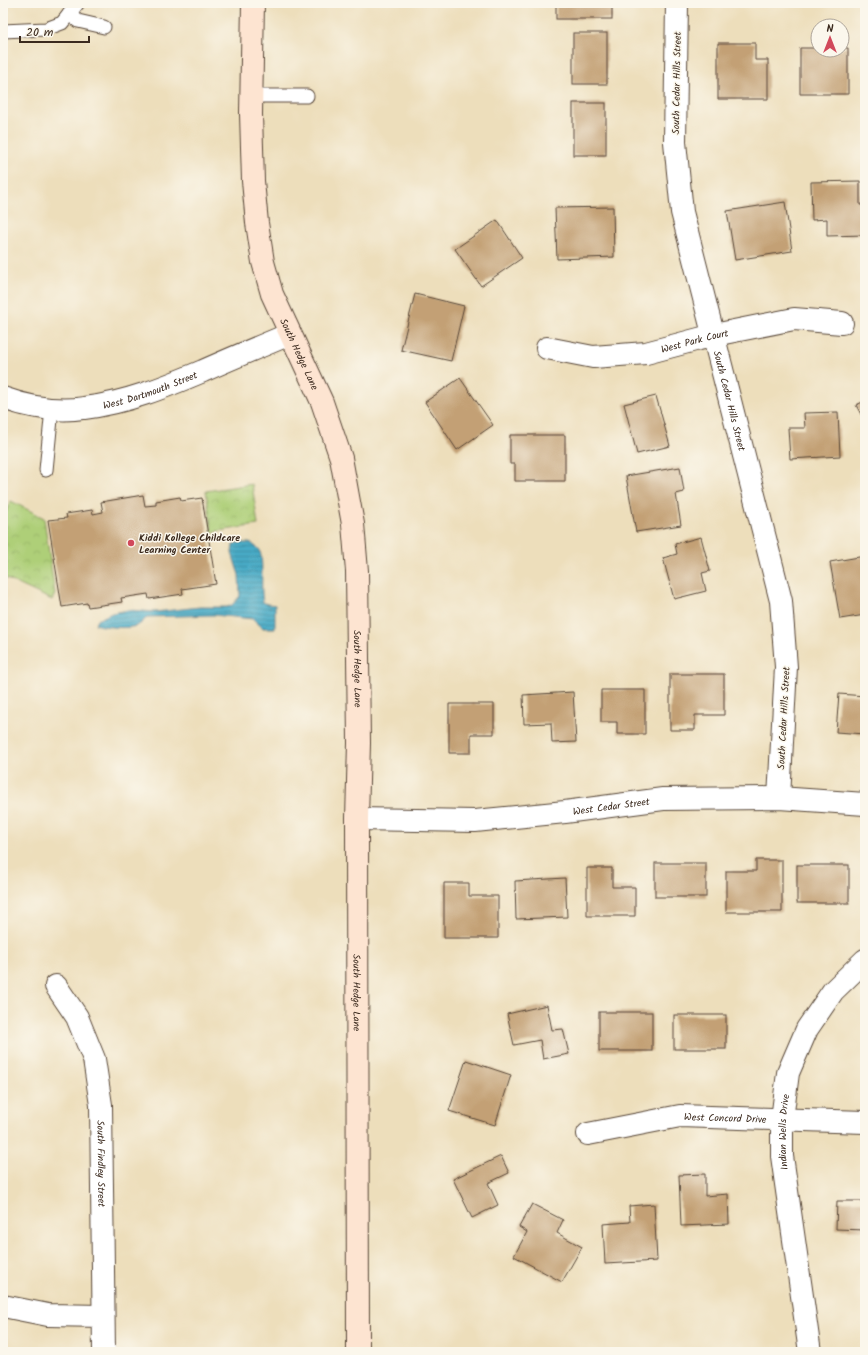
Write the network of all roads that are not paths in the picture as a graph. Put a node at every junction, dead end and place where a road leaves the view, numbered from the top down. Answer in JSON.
{"nodes":[{"id":1,"x":78,"y":3,"type":"edge"},
{"id":2,"x":253,"y":3,"type":"edge"},
{"id":3,"x":677,"y":3,"type":"edge"},
{"id":4,"x":69,"y":14,"type":"junction"},
{"id":5,"x":104,"y":27,"type":"dead end"},
{"id":6,"x":3,"y":31,"type":"edge"},
{"id":7,"x":252,"y":96,"type":"junction"},
{"id":8,"x":307,"y":96,"type":"dead end"},
{"id":9,"x":842,"y":324,"type":"dead end"},
{"id":10,"x":290,"y":334,"type":"junction"},
{"id":11,"x":714,"y":335,"type":"junction"},
{"id":12,"x":547,"y":348,"type":"dead end"},
{"id":13,"x":3,"y":398,"type":"edge"},
{"id":14,"x":52,"y":408,"type":"junction"},
{"id":15,"x":46,"y":470,"type":"dead end"},
{"id":16,"x":779,"y":798,"type":"junction"},
{"id":17,"x":865,"y":804,"type":"edge"},
{"id":18,"x":358,"y":819,"type":"junction"},
{"id":19,"x":865,"y":960,"type":"edge"},
{"id":20,"x":56,"y":986,"type":"dead end"},
{"id":21,"x":782,"y":1119,"type":"junction"},
{"id":22,"x":865,"y":1122,"type":"edge"},
{"id":23,"x":588,"y":1134,"type":"dead end"},
{"id":24,"x":3,"y":1306,"type":"edge"},
{"id":25,"x":103,"y":1316,"type":"junction"},
{"id":26,"x":104,"y":1352,"type":"edge"},
{"id":27,"x":358,"y":1352,"type":"edge"},
{"id":28,"x":810,"y":1352,"type":"edge"}],
"edges":[{"from":1,"to":4,"type":"lane"},
{"from":2,"to":7,"type":"street","name":"South Hedge Lane"},
{"from":3,"to":11,"type":"street","name":"South Cedar Hills Street"},
{"from":4,"to":5,"type":"lane"},
{"from":4,"to":6,"type":"lane"},
{"from":7,"to":8,"type":"lane"},
{"from":7,"to":10,"type":"street","name":"South Hedge Lane"},
{"from":9,"to":11,"type":"street","name":"West Park Court"},
{"from":10,"to":14,"type":"street","name":"West Dartmouth Street"},
{"from":10,"to":18,"type":"street","name":"South Hedge Lane"},
{"from":11,"to":12,"type":"street","name":"West Park Court"},
{"from":11,"to":16,"type":"street","name":"South Cedar Hills Street"},
{"from":13,"to":14,"type":"street","name":"West Dartmouth Street"},
{"from":14,"to":15,"type":"lane"},
{"from":16,"to":17,"type":"street","name":"West Cedar Street"},
{"from":16,"to":18,"type":"street","name":"West Cedar Street"},
{"from":18,"to":27,"type":"street","name":"South Hedge Lane"},
{"from":19,"to":21,"type":"street","name":"Indian Wells Drive"},
{"from":20,"to":25,"type":"street","name":"South Findley Street"},
{"from":21,"to":22,"type":"street","name":"West Concord Drive"},
{"from":21,"to":23,"type":"street","name":"West Concord Drive"},
{"from":21,"to":28,"type":"street","name":"Indian Wells Drive"},
{"from":24,"to":25,"type":"street"},
{"from":25,"to":26,"type":"street","name":"South Findley Street"}]}
